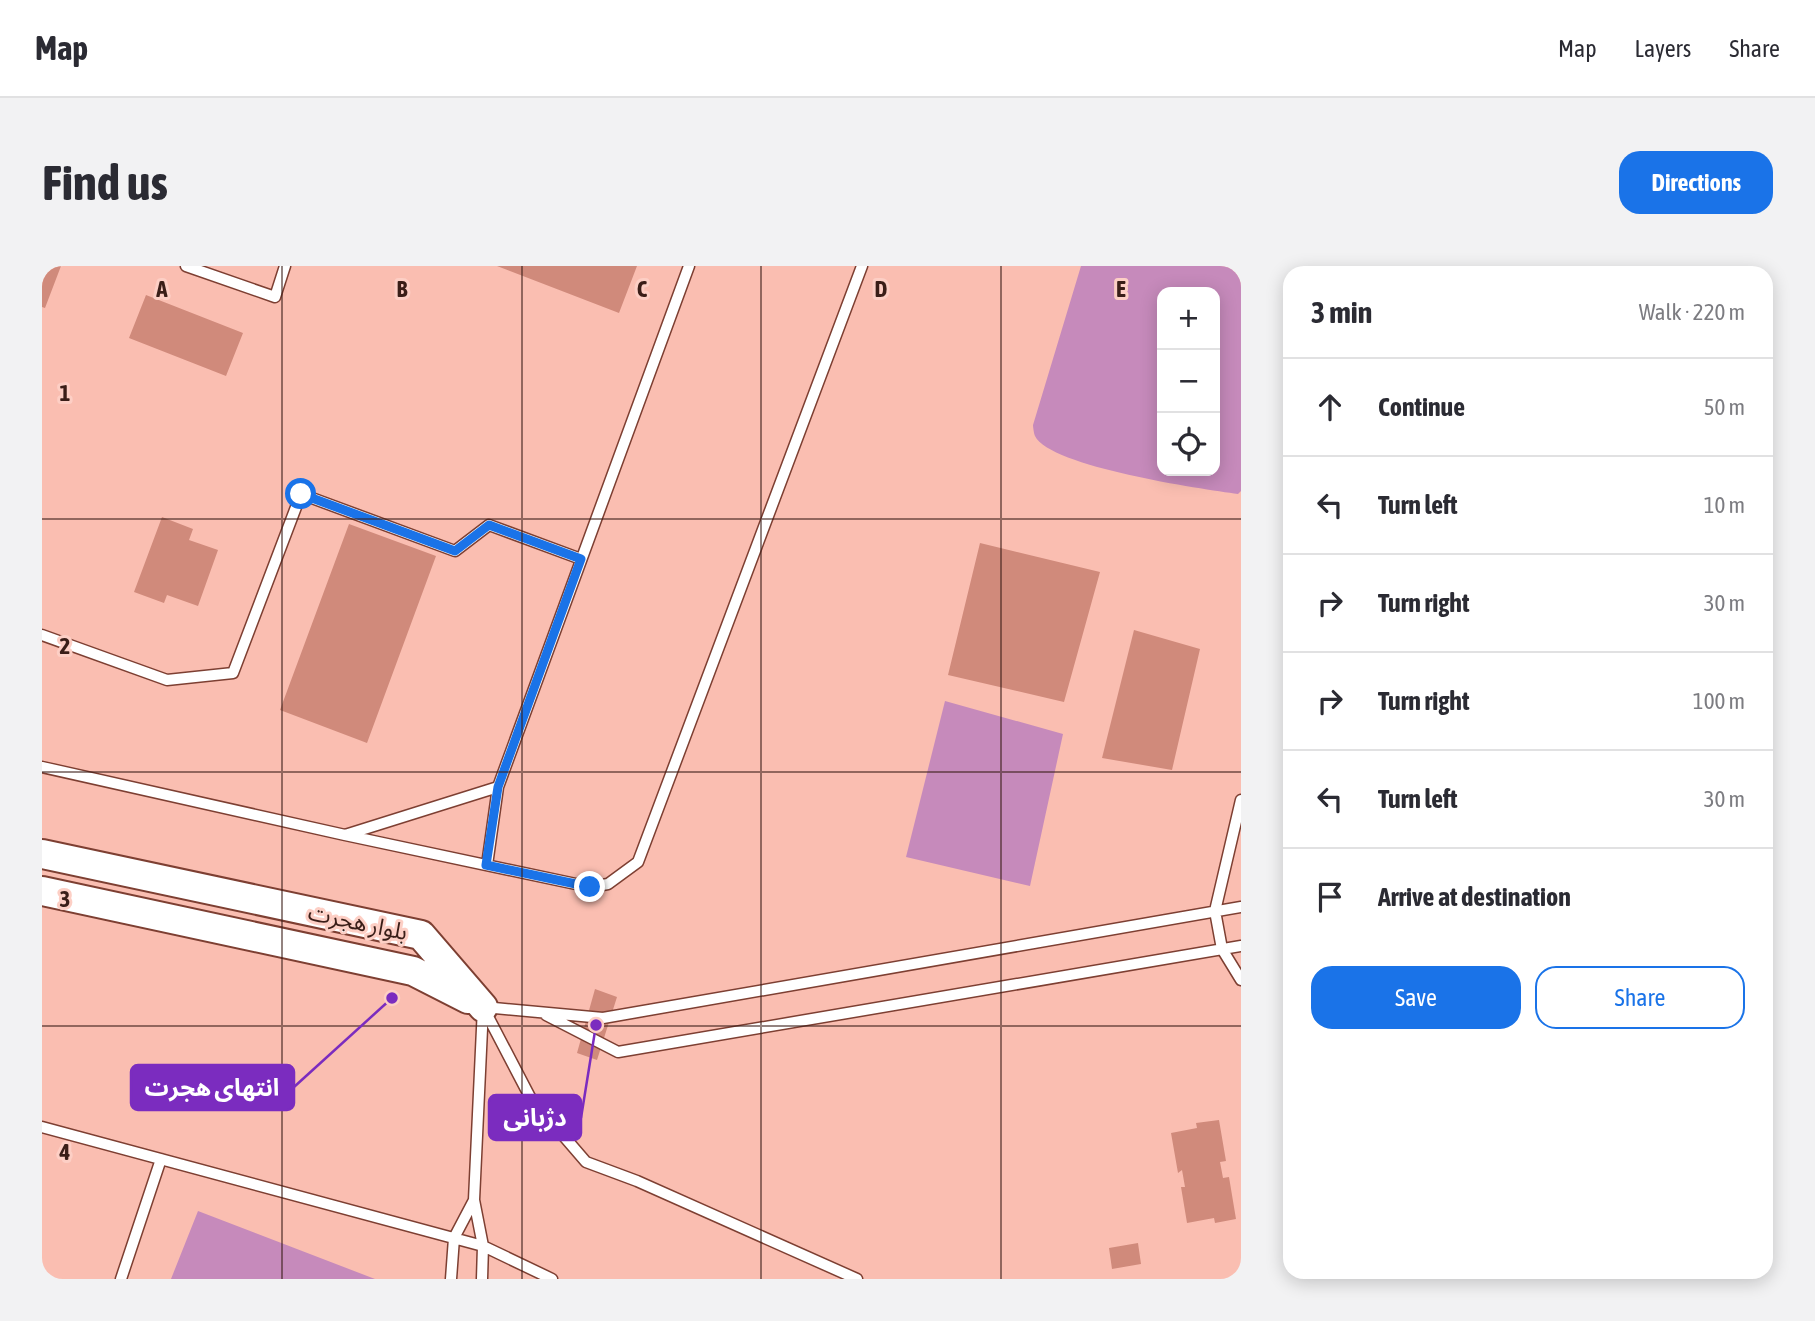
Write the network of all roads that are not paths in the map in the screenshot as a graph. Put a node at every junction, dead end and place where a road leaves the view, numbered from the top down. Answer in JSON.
{"nodes":[{"id":1,"x":186,"y":266,"type":"edge"},
{"id":2,"x":285,"y":266,"type":"edge"},
{"id":3,"x":689,"y":266,"type":"edge"},
{"id":4,"x":862,"y":266,"type":"edge"},
{"id":5,"x":581,"y":559,"type":"junction"},
{"id":6,"x":42,"y":635,"type":"edge"},
{"id":7,"x":42,"y":767,"type":"edge"},
{"id":8,"x":498,"y":787,"type":"junction"},
{"id":9,"x":1241,"y":800,"type":"edge"},
{"id":10,"x":345,"y":835,"type":"junction"},
{"id":11,"x":42,"y":854,"type":"edge"},
{"id":12,"x":486,"y":865,"type":"junction"},
{"id":13,"x":42,"y":891,"type":"edge"},
{"id":14,"x":1241,"y":907,"type":"edge"},
{"id":15,"x":1215,"y":911,"type":"junction"},
{"id":16,"x":1241,"y":946,"type":"edge"},
{"id":17,"x":1222,"y":949,"type":"junction"},
{"id":18,"x":1241,"y":980,"type":"edge"},
{"id":19,"x":483,"y":1007,"type":"junction"},
{"id":20,"x":540,"y":1012,"type":"junction"},
{"id":21,"x":42,"y":1127,"type":"edge"},
{"id":22,"x":161,"y":1159,"type":"junction"},
{"id":23,"x":474,"y":1199,"type":"junction"},
{"id":24,"x":454,"y":1238,"type":"junction"},
{"id":25,"x":483,"y":1246,"type":"junction"},
{"id":26,"x":121,"y":1279,"type":"edge"},
{"id":27,"x":451,"y":1279,"type":"edge"},
{"id":28,"x":482,"y":1279,"type":"edge"},
{"id":29,"x":552,"y":1279,"type":"edge"},
{"id":30,"x":857,"y":1279,"type":"edge"}],
"edges":[{"from":1,"to":2,"type":"lane"},
{"from":3,"to":5,"type":"lane"},
{"from":4,"to":12,"type":"lane"},
{"from":5,"to":6,"type":"lane"},
{"from":5,"to":8,"type":"lane"},
{"from":7,"to":10,"type":"lane"},
{"from":8,"to":10,"type":"lane"},
{"from":8,"to":12,"type":"lane"},
{"from":9,"to":15,"type":"lane"},
{"from":10,"to":12,"type":"lane"},
{"from":11,"to":19,"type":"main road","name":"بلوار هجرت"},
{"from":13,"to":19,"type":"main road","name":"بلوار هجرت"},
{"from":14,"to":15,"type":"lane"},
{"from":15,"to":17,"type":"lane"},
{"from":15,"to":20,"type":"lane"},
{"from":16,"to":17,"type":"lane"},
{"from":17,"to":18,"type":"lane"},
{"from":17,"to":20,"type":"lane"},
{"from":19,"to":20,"type":"lane"},
{"from":19,"to":23,"type":"lane"},
{"from":19,"to":30,"type":"lane"},
{"from":21,"to":22,"type":"lane"},
{"from":22,"to":24,"type":"lane"},
{"from":22,"to":26,"type":"lane"},
{"from":23,"to":24,"type":"lane"},
{"from":23,"to":25,"type":"lane"},
{"from":24,"to":25,"type":"lane"},
{"from":24,"to":27,"type":"lane"},
{"from":25,"to":28,"type":"lane"},
{"from":25,"to":29,"type":"lane"}]}
